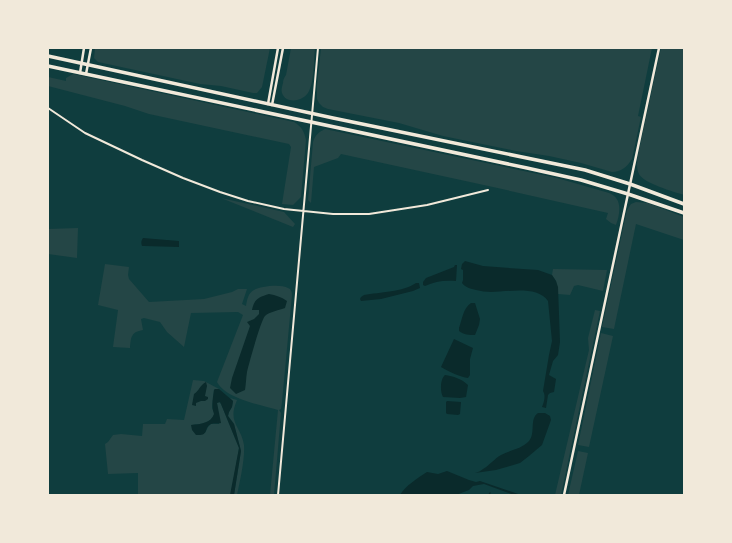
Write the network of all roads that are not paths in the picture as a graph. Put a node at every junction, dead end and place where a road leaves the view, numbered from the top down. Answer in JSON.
{"nodes":[{"id":1,"x":84,"y":48,"type":"edge"},
{"id":2,"x":91,"y":48,"type":"edge"},
{"id":3,"x":278,"y":48,"type":"edge"},
{"id":4,"x":283,"y":48,"type":"edge"},
{"id":5,"x":318,"y":48,"type":"edge"},
{"id":6,"x":659,"y":48,"type":"edge"},
{"id":7,"x":48,"y":56,"type":"edge"},
{"id":8,"x":82,"y":64,"type":"junction"},
{"id":9,"x":88,"y":65,"type":"junction"},
{"id":10,"x":48,"y":66,"type":"edge"},
{"id":11,"x":80,"y":73,"type":"junction"},
{"id":12,"x":86,"y":74,"type":"junction"},
{"id":13,"x":270,"y":105,"type":"junction"},
{"id":14,"x":48,"y":108,"type":"edge"},
{"id":15,"x":312,"y":114,"type":"junction"},
{"id":16,"x":312,"y":122,"type":"junction"},
{"id":17,"x":630,"y":184,"type":"junction"},
{"id":18,"x":488,"y":190,"type":"dead end"},
{"id":19,"x":628,"y":194,"type":"junction"},
{"id":20,"x":684,"y":204,"type":"edge"},
{"id":21,"x":304,"y":211,"type":"junction"},
{"id":22,"x":684,"y":213,"type":"edge"},
{"id":23,"x":278,"y":495,"type":"edge"},
{"id":24,"x":564,"y":495,"type":"edge"}],
"edges":[{"from":1,"to":8,"type":"street"},
{"from":2,"to":9,"type":"street"},
{"from":3,"to":13,"type":"street"},
{"from":4,"to":13,"type":"street"},
{"from":5,"to":15,"type":"street"},
{"from":6,"to":17,"type":"street"},
{"from":7,"to":8,"type":"main road"},
{"from":8,"to":9,"type":"main road"},
{"from":8,"to":11,"type":"street"},
{"from":9,"to":12,"type":"street"},
{"from":9,"to":13,"type":"main road"},
{"from":10,"to":11,"type":"main road"},
{"from":11,"to":12,"type":"main road"},
{"from":12,"to":16,"type":"main road"},
{"from":13,"to":15,"type":"main road"},
{"from":14,"to":21,"type":"street"},
{"from":15,"to":16,"type":"street"},
{"from":15,"to":17,"type":"main road"},
{"from":16,"to":19,"type":"main road"},
{"from":16,"to":21,"type":"street"},
{"from":17,"to":19,"type":"street"},
{"from":17,"to":20,"type":"main road"},
{"from":18,"to":21,"type":"street"},
{"from":19,"to":22,"type":"main road"},
{"from":19,"to":24,"type":"street"},
{"from":21,"to":23,"type":"street"}]}
